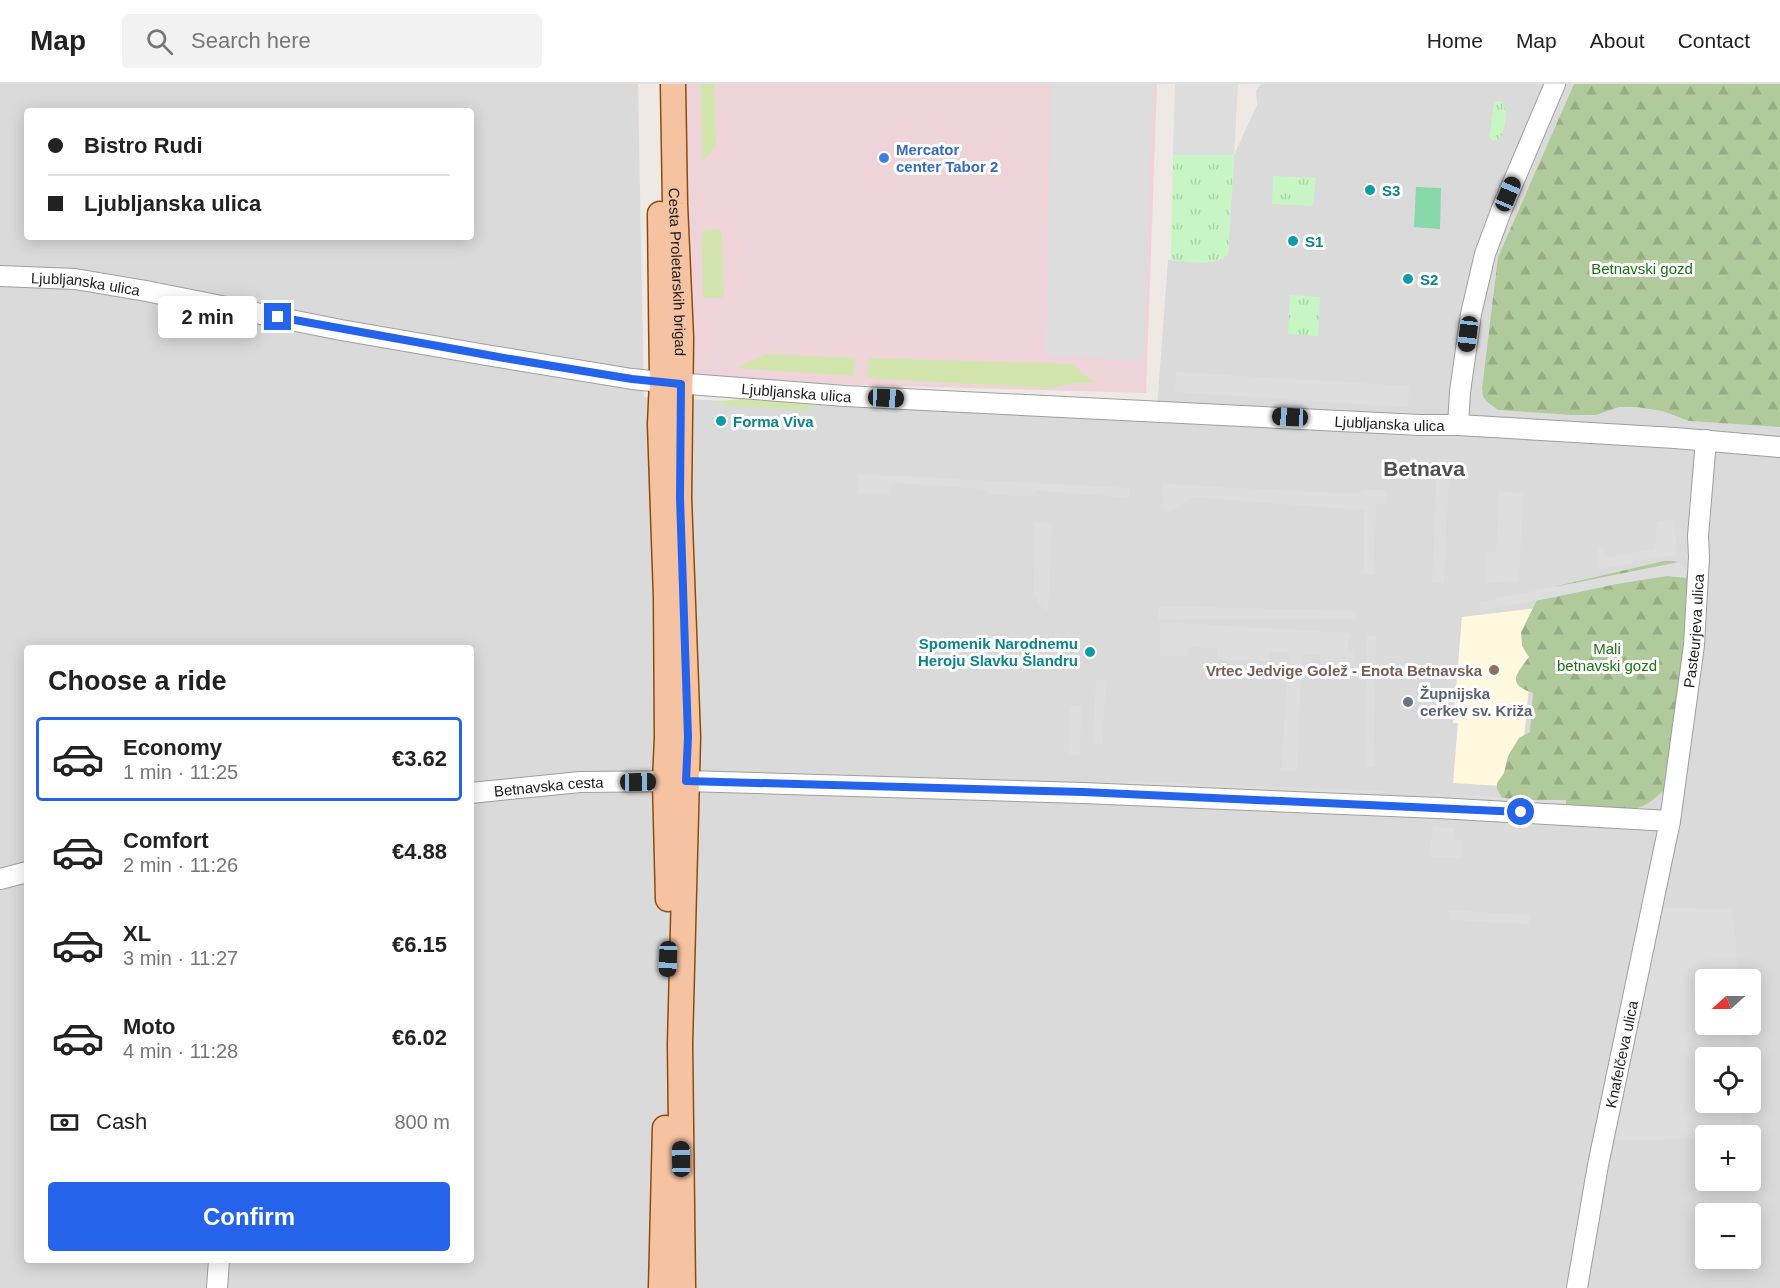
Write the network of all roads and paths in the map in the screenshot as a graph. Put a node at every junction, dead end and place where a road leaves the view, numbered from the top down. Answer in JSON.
{"nodes":[{"id":1,"x":657,"y":84,"type":"edge"},
{"id":2,"x":673,"y":84,"type":"edge"},
{"id":3,"x":1555,"y":84,"type":"edge"},
{"id":4,"x":0,"y":276,"type":"edge"},
{"id":5,"x":671,"y":383,"type":"junction"},
{"id":6,"x":1458,"y":425,"type":"junction"},
{"id":7,"x":1706,"y":440,"type":"junction"},
{"id":8,"x":1780,"y":447,"type":"edge"},
{"id":9,"x":676,"y":781,"type":"junction"},
{"id":10,"x":474,"y":793,"type":"edge"},
{"id":11,"x":1670,"y":821,"type":"junction"},
{"id":12,"x":24,"y":873,"type":"edge"},
{"id":13,"x":0,"y":879,"type":"edge"},
{"id":14,"x":219,"y":1263,"type":"edge"},
{"id":15,"x":217,"y":1288,"type":"edge"},
{"id":16,"x":661,"y":1288,"type":"edge"},
{"id":17,"x":683,"y":1288,"type":"edge"},
{"id":18,"x":1577,"y":1288,"type":"edge"}],
"edges":[{"from":1,"to":5,"type":"main road","name":"Cesta Proletarskih brigad"},
{"from":2,"to":5,"type":"main road","name":"Cesta Proletarskih brigad"},
{"from":3,"to":6,"type":"street"},
{"from":4,"to":5,"type":"street","name":"Ljubljanska ulica"},
{"from":5,"to":6,"type":"street","name":"Ljubljanska ulica"},
{"from":5,"to":9,"type":"main road","name":"Cesta Proletarskih brigad"},
{"from":6,"to":7,"type":"street","name":"Ljubljanska ulica"},
{"from":7,"to":8,"type":"street","name":"Ljubljanska ulica"},
{"from":7,"to":11,"type":"street","name":"Pasteurjeva ulica"},
{"from":9,"to":10,"type":"street","name":"Betnavska cesta"},
{"from":9,"to":11,"type":"street","name":"Betnavska cesta"},
{"from":9,"to":16,"type":"main road","name":"Cesta Proletarskih brigad"},
{"from":9,"to":17,"type":"main road","name":"Cesta Proletarskih brigad"},
{"from":11,"to":18,"type":"street","name":"Knafelčeva ulica"},
{"from":12,"to":13,"type":"street"},
{"from":14,"to":15,"type":"street"}]}
